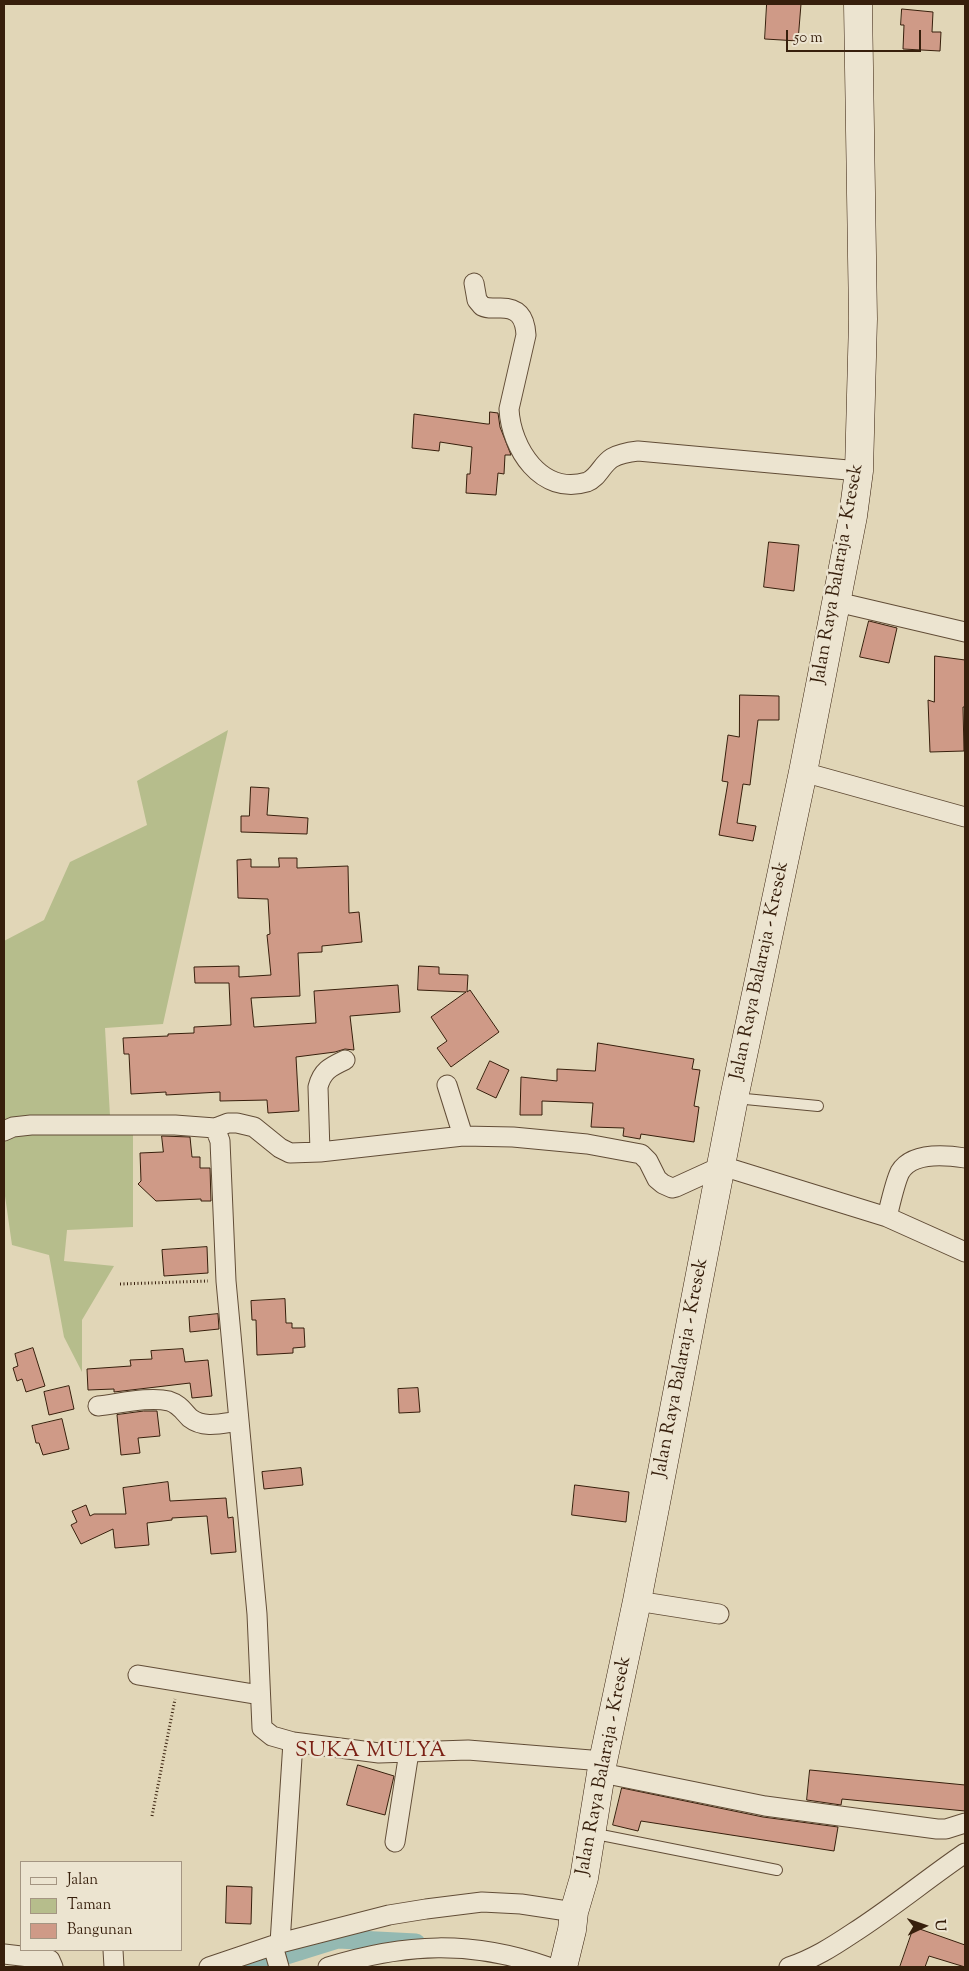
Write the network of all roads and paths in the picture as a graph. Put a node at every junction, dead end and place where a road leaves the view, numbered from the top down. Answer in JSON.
{"nodes":[{"id":1,"x":858,"y":4,"type":"edge"},
{"id":2,"x":474,"y":283,"type":"dead end"},
{"id":3,"x":859,"y":471,"type":"junction"},
{"id":4,"x":837,"y":602,"type":"junction"},
{"id":5,"x":965,"y":632,"type":"edge"},
{"id":6,"x":803,"y":772,"type":"junction"},
{"id":7,"x":965,"y":817,"type":"edge"},
{"id":8,"x":345,"y":1060,"type":"dead end"},
{"id":9,"x":447,"y":1084,"type":"dead end"},
{"id":10,"x":734,"y":1098,"type":"junction"},
{"id":11,"x":818,"y":1106,"type":"dead end"},
{"id":12,"x":215,"y":1128,"type":"junction"},
{"id":13,"x":4,"y":1131,"type":"edge"},
{"id":14,"x":463,"y":1136,"type":"junction"},
{"id":15,"x":320,"y":1152,"type":"junction"},
{"id":16,"x":965,"y":1158,"type":"edge"},
{"id":17,"x":722,"y":1166,"type":"junction"},
{"id":18,"x":887,"y":1217,"type":"junction"},
{"id":19,"x":965,"y":1252,"type":"edge"},
{"id":20,"x":226,"y":1280,"type":"junction"},
{"id":21,"x":120,"y":1284,"type":"dead end"},
{"id":22,"x":98,"y":1406,"type":"dead end"},
{"id":23,"x":239,"y":1420,"type":"junction"},
{"id":24,"x":637,"y":1600,"type":"junction"},
{"id":25,"x":719,"y":1614,"type":"dead end"},
{"id":26,"x":138,"y":1675,"type":"dead end"},
{"id":27,"x":178,"y":1682,"type":"junction"},
{"id":28,"x":260,"y":1694,"type":"junction"},
{"id":29,"x":293,"y":1742,"type":"junction"},
{"id":30,"x":409,"y":1752,"type":"junction"},
{"id":31,"x":603,"y":1767,"type":"junction"},
{"id":32,"x":152,"y":1816,"type":"dead end"},
{"id":33,"x":965,"y":1823,"type":"edge"},
{"id":34,"x":590,"y":1833,"type":"junction"},
{"id":35,"x":396,"y":1842,"type":"dead end"},
{"id":36,"x":965,"y":1853,"type":"edge"},
{"id":37,"x":777,"y":1870,"type":"dead end"},
{"id":38,"x":573,"y":1921,"type":"junction"},
{"id":39,"x":114,"y":1951,"type":"edge"},
{"id":40,"x":277,"y":1953,"type":"edge"},
{"id":41,"x":4,"y":1954,"type":"edge"},
{"id":42,"x":559,"y":1966,"type":"edge"},
{"id":43,"x":53,"y":1967,"type":"edge"},
{"id":44,"x":114,"y":1967,"type":"edge"},
{"id":45,"x":209,"y":1967,"type":"edge"},
{"id":46,"x":328,"y":1967,"type":"edge"},
{"id":47,"x":789,"y":1967,"type":"edge"}],
"edges":[{"from":1,"to":3,"type":"street","name":"Jalan Raya Balaraja - Kresek"},
{"from":2,"to":3,"type":"street"},
{"from":3,"to":4,"type":"street","name":"Jalan Raya Balaraja - Kresek"},
{"from":4,"to":5,"type":"street"},
{"from":4,"to":6,"type":"street","name":"Jalan Raya Balaraja - Kresek"},
{"from":6,"to":7,"type":"street"},
{"from":6,"to":10,"type":"street","name":"Jalan Raya Balaraja - Kresek"},
{"from":8,"to":15,"type":"street"},
{"from":9,"to":14,"type":"street"},
{"from":10,"to":11,"type":"lane"},
{"from":10,"to":17,"type":"street","name":"Jalan Raya Balaraja - Kresek"},
{"from":12,"to":13,"type":"street"},
{"from":12,"to":15,"type":"street"},
{"from":12,"to":20,"type":"street"},
{"from":14,"to":15,"type":"street"},
{"from":14,"to":17,"type":"street"},
{"from":16,"to":18,"type":"street"},
{"from":17,"to":18,"type":"street"},
{"from":17,"to":24,"type":"street","name":"Jalan Raya Balaraja - Kresek"},
{"from":18,"to":19,"type":"street"},
{"from":20,"to":21,"type":"path"},
{"from":20,"to":23,"type":"street"},
{"from":22,"to":23,"type":"street"},
{"from":23,"to":28,"type":"street"},
{"from":24,"to":25,"type":"street"},
{"from":24,"to":31,"type":"street","name":"Jalan Raya Balaraja - Kresek"},
{"from":26,"to":27,"type":"street"},
{"from":27,"to":28,"type":"street"},
{"from":27,"to":32,"type":"path"},
{"from":28,"to":29,"type":"street"},
{"from":29,"to":30,"type":"street"},
{"from":29,"to":40,"type":"street"},
{"from":30,"to":31,"type":"street"},
{"from":30,"to":35,"type":"street"},
{"from":31,"to":33,"type":"street"},
{"from":31,"to":34,"type":"street","name":"Jalan Raya Balaraja - Kresek"},
{"from":34,"to":37,"type":"lane"},
{"from":34,"to":38,"type":"street","name":"Jalan Raya Balaraja - Kresek"},
{"from":36,"to":47,"type":"street"},
{"from":38,"to":40,"type":"street"},
{"from":38,"to":42,"type":"street","name":"Jalan Raya Balaraja - Kresek"},
{"from":39,"to":44,"type":"street"},
{"from":40,"to":45,"type":"street"},
{"from":41,"to":43,"type":"street"},
{"from":42,"to":46,"type":"street"}]}
